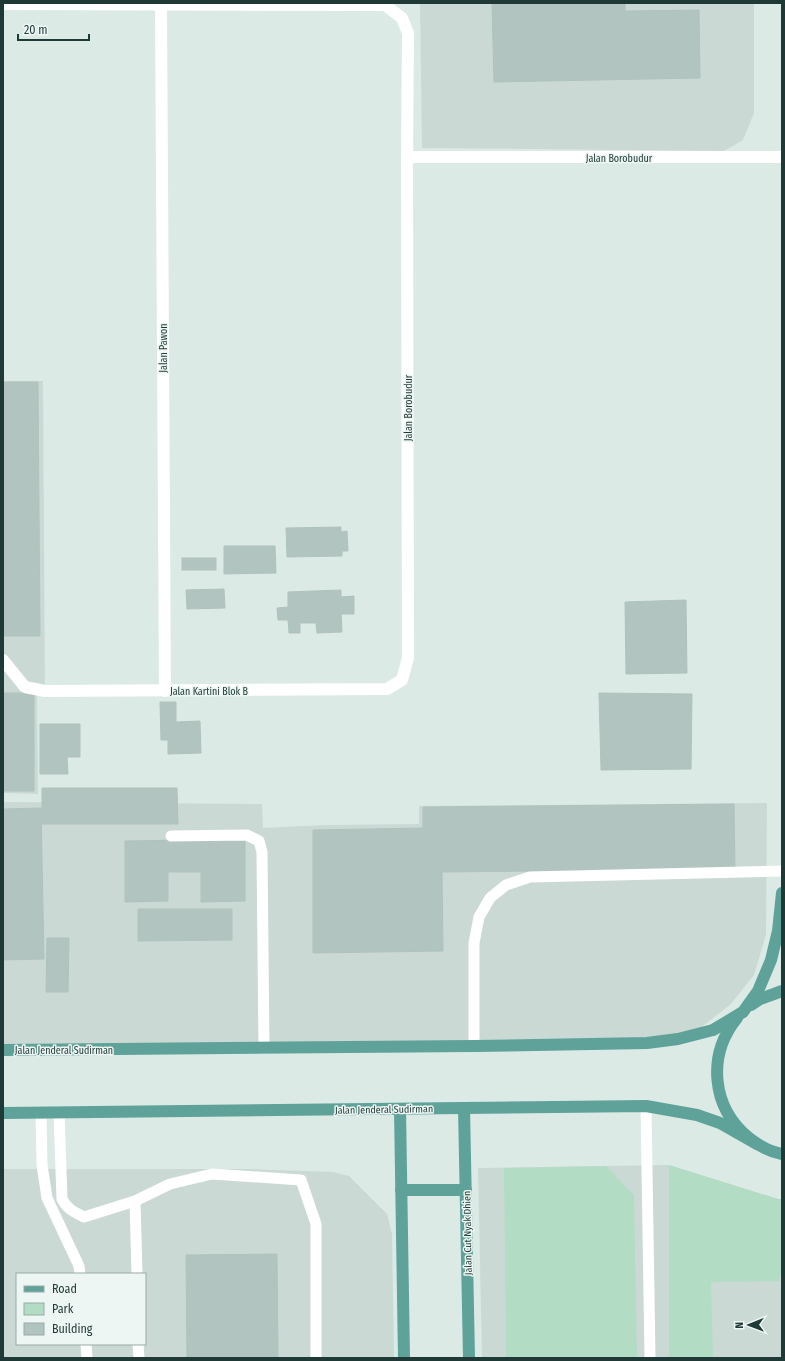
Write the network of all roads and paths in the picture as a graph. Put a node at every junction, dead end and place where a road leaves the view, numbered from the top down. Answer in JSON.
{"nodes":[{"id":1,"x":3,"y":4,"type":"edge"},
{"id":2,"x":175,"y":4,"type":"edge"},
{"id":3,"x":161,"y":5,"type":"junction"},
{"id":4,"x":407,"y":157,"type":"junction"},
{"id":5,"x":782,"y":158,"type":"edge"},
{"id":6,"x":408,"y":658,"type":"joint"},
{"id":7,"x":3,"y":660,"type":"edge"},
{"id":8,"x":165,"y":691,"type":"junction"},
{"id":9,"x":171,"y":836,"type":"dead end"},
{"id":10,"x":782,"y":871,"type":"edge"},
{"id":11,"x":782,"y":893,"type":"edge"},
{"id":12,"x":782,"y":991,"type":"edge"},
{"id":13,"x":742,"y":1012,"type":"junction"},
{"id":14,"x":474,"y":1046,"type":"junction"},
{"id":15,"x":264,"y":1048,"type":"junction"},
{"id":16,"x":3,"y":1050,"type":"edge"},
{"id":17,"x":646,"y":1106,"type":"junction"},
{"id":18,"x":464,"y":1108,"type":"junction"},
{"id":19,"x":400,"y":1109,"type":"junction"},
{"id":20,"x":59,"y":1112,"type":"junction"},
{"id":21,"x":3,"y":1113,"type":"edge"},
{"id":22,"x":41,"y":1113,"type":"junction"},
{"id":23,"x":757,"y":1144,"type":"junction"},
{"id":24,"x":782,"y":1154,"type":"edge"},
{"id":25,"x":401,"y":1190,"type":"junction"},
{"id":26,"x":466,"y":1190,"type":"junction"},
{"id":27,"x":135,"y":1200,"type":"junction"},
{"id":28,"x":80,"y":1273,"type":"edge"},
{"id":29,"x":137,"y":1273,"type":"edge"},
{"id":30,"x":86,"y":1345,"type":"edge"},
{"id":31,"x":138,"y":1345,"type":"edge"},
{"id":32,"x":87,"y":1358,"type":"edge"},
{"id":33,"x":138,"y":1358,"type":"edge"},
{"id":34,"x":316,"y":1358,"type":"edge"},
{"id":35,"x":404,"y":1358,"type":"edge"},
{"id":36,"x":469,"y":1358,"type":"edge"},
{"id":37,"x":650,"y":1358,"type":"edge"}],
"edges":[{"from":1,"to":3,"type":"street"},
{"from":2,"to":3,"type":"street"},
{"from":2,"to":4,"type":"street","name":"Jalan Borobudur"},
{"from":3,"to":8,"type":"street","name":"Jalan Pawon"},
{"from":4,"to":5,"type":"street","name":"Jalan Borobudur"},
{"from":4,"to":6,"type":"street","name":"Jalan Borobudur"},
{"from":6,"to":8,"type":"street","name":"Jalan Kartini Blok B"},
{"from":7,"to":8,"type":"street","name":"Jalan Kartini Blok B"},
{"from":9,"to":15,"type":"lane"},
{"from":10,"to":14,"type":"lane"},
{"from":11,"to":13,"type":"main road"},
{"from":12,"to":13,"type":"main road"},
{"from":13,"to":14,"type":"main road","name":"Jalan Jenderal Sudirman"},
{"from":13,"to":23,"type":"main road"},
{"from":14,"to":15,"type":"main road","name":"Jalan Jenderal Sudirman"},
{"from":15,"to":16,"type":"main road","name":"Jalan Jenderal Sudirman"},
{"from":17,"to":18,"type":"main road","name":"Jalan Jenderal Sudirman"},
{"from":17,"to":23,"type":"main road","name":"Jalan Jenderal Sudirman"},
{"from":17,"to":37,"type":"lane"},
{"from":18,"to":19,"type":"main road","name":"Jalan Jenderal Sudirman"},
{"from":18,"to":26,"type":"main road","name":"Jalan Cut Nyak Dhien"},
{"from":19,"to":20,"type":"main road","name":"Jalan Jenderal Sudirman"},
{"from":19,"to":25,"type":"main road"},
{"from":20,"to":22,"type":"main road","name":"Jalan Jenderal Sudirman"},
{"from":20,"to":27,"type":"lane"},
{"from":21,"to":22,"type":"main road","name":"Jalan Jenderal Sudirman"},
{"from":22,"to":28,"type":"lane"},
{"from":23,"to":24,"type":"main road"},
{"from":25,"to":26,"type":"main road"},
{"from":25,"to":35,"type":"main road"},
{"from":26,"to":36,"type":"main road","name":"Jalan Cut Nyak Dhien"},
{"from":27,"to":29,"type":"lane"},
{"from":27,"to":34,"type":"lane"},
{"from":30,"to":32,"type":"lane"},
{"from":31,"to":33,"type":"lane"}]}
